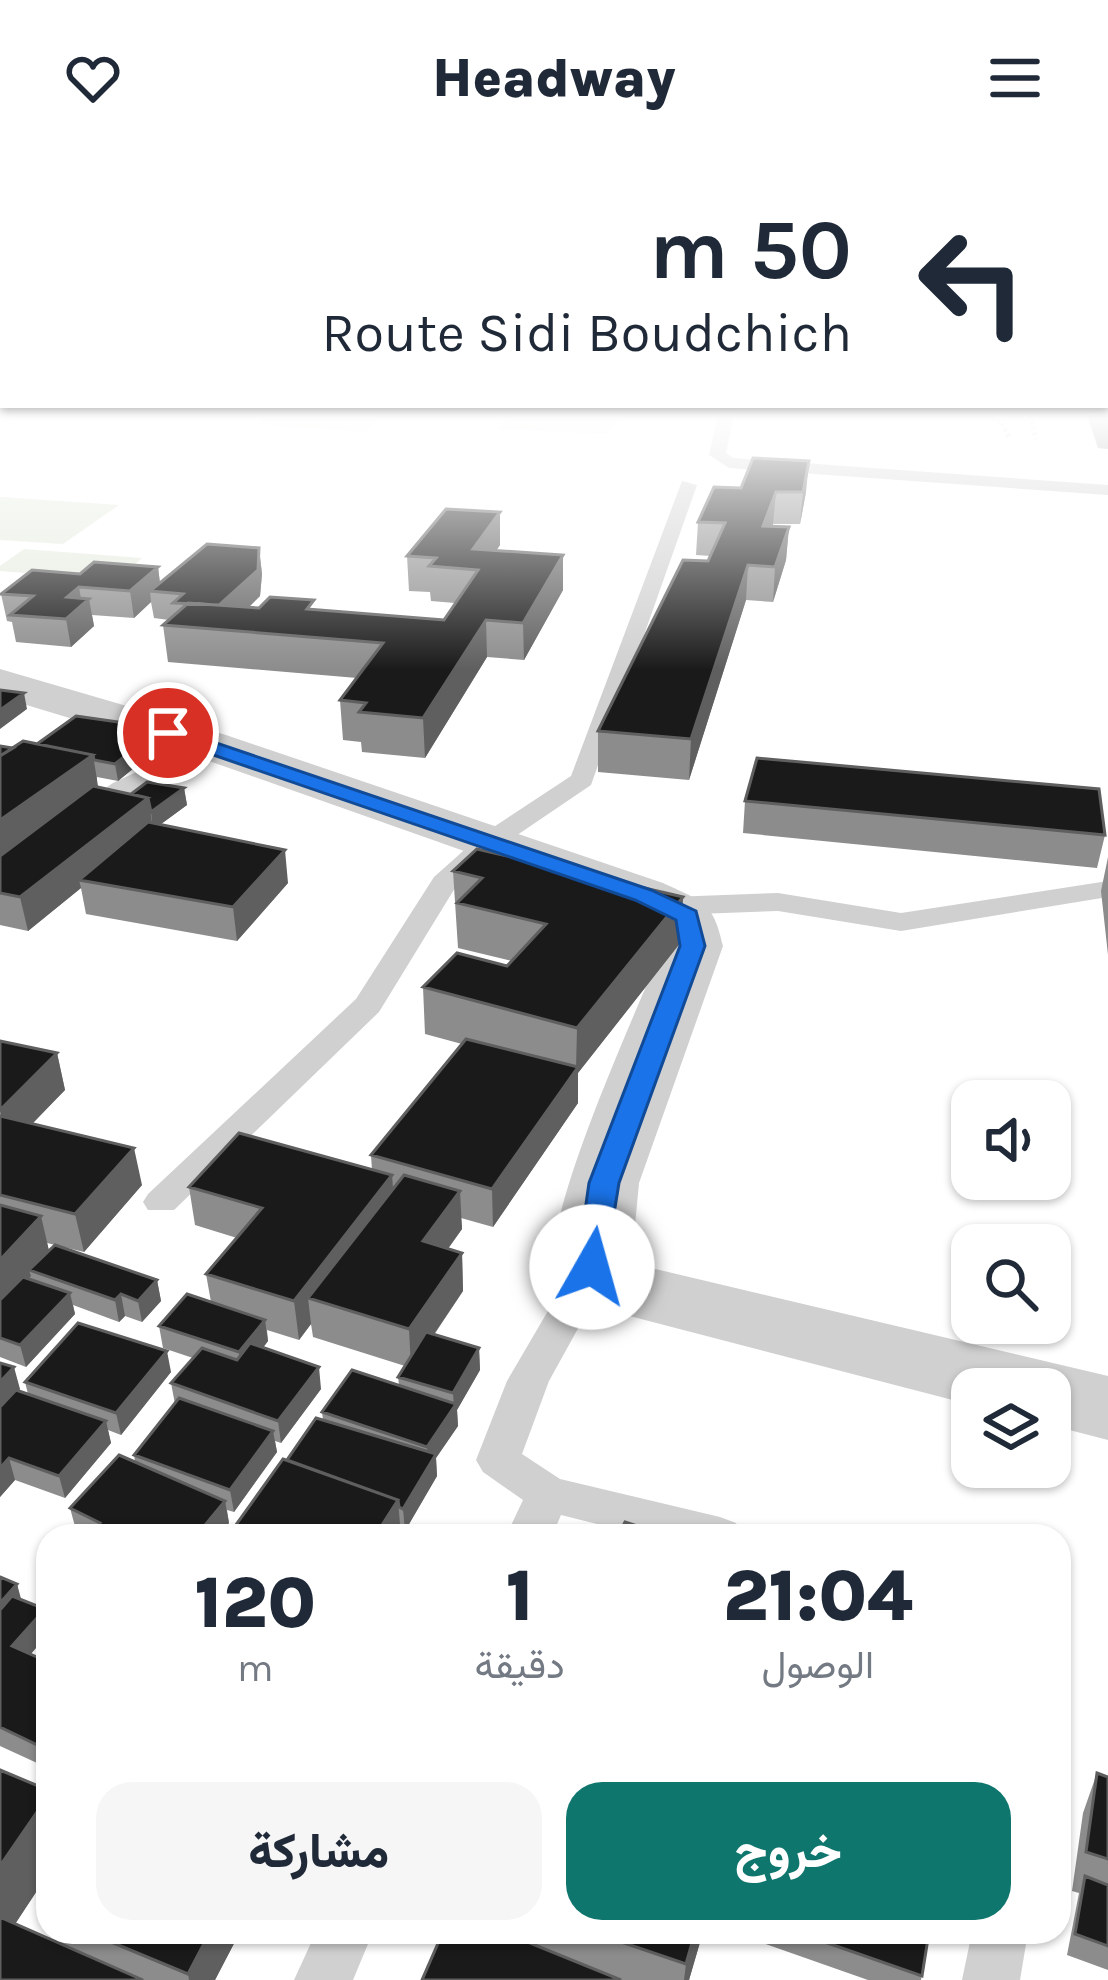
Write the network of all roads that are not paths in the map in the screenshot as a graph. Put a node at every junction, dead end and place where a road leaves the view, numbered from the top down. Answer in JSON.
{"nodes":[{"id":1,"x":682,"y":500,"type":"edge"},
{"id":2,"x":0,"y":683,"type":"edge"},
{"id":3,"x":209,"y":745,"type":"junction"},
{"id":4,"x":52,"y":832,"type":"edge"},
{"id":5,"x":489,"y":842,"type":"junction"},
{"id":6,"x":1108,"y":889,"type":"edge"},
{"id":7,"x":671,"y":907,"type":"junction"},
{"id":8,"x":161,"y":1202,"type":"dead end"},
{"id":9,"x":592,"y":1267,"type":"junction"},
{"id":10,"x":951,"y":1369,"type":"edge"},
{"id":11,"x":1071,"y":1399,"type":"edge"},
{"id":12,"x":1108,"y":1408,"type":"edge"},
{"id":13,"x":548,"y":1494,"type":"junction"},
{"id":14,"x":534,"y":1524,"type":"edge"},
{"id":15,"x":671,"y":1524,"type":"edge"},
{"id":16,"x":340,"y":1944,"type":"edge"},
{"id":17,"x":998,"y":1944,"type":"edge"},
{"id":18,"x":323,"y":1980,"type":"edge"},
{"id":19,"x":991,"y":1980,"type":"edge"}],
"edges":[{"from":1,"to":5,"type":"lane"},
{"from":2,"to":3,"type":"street"},
{"from":3,"to":4,"type":"lane"},
{"from":3,"to":5,"type":"street"},
{"from":5,"to":7,"type":"street"},
{"from":5,"to":8,"type":"lane"},
{"from":6,"to":7,"type":"lane"},
{"from":7,"to":9,"type":"street"},
{"from":9,"to":10,"type":"street"},
{"from":9,"to":13,"type":"lane"},
{"from":11,"to":12,"type":"street"},
{"from":13,"to":14,"type":"lane"},
{"from":13,"to":15,"type":"lane"},
{"from":16,"to":18,"type":"lane"},
{"from":17,"to":19,"type":"lane"}]}
